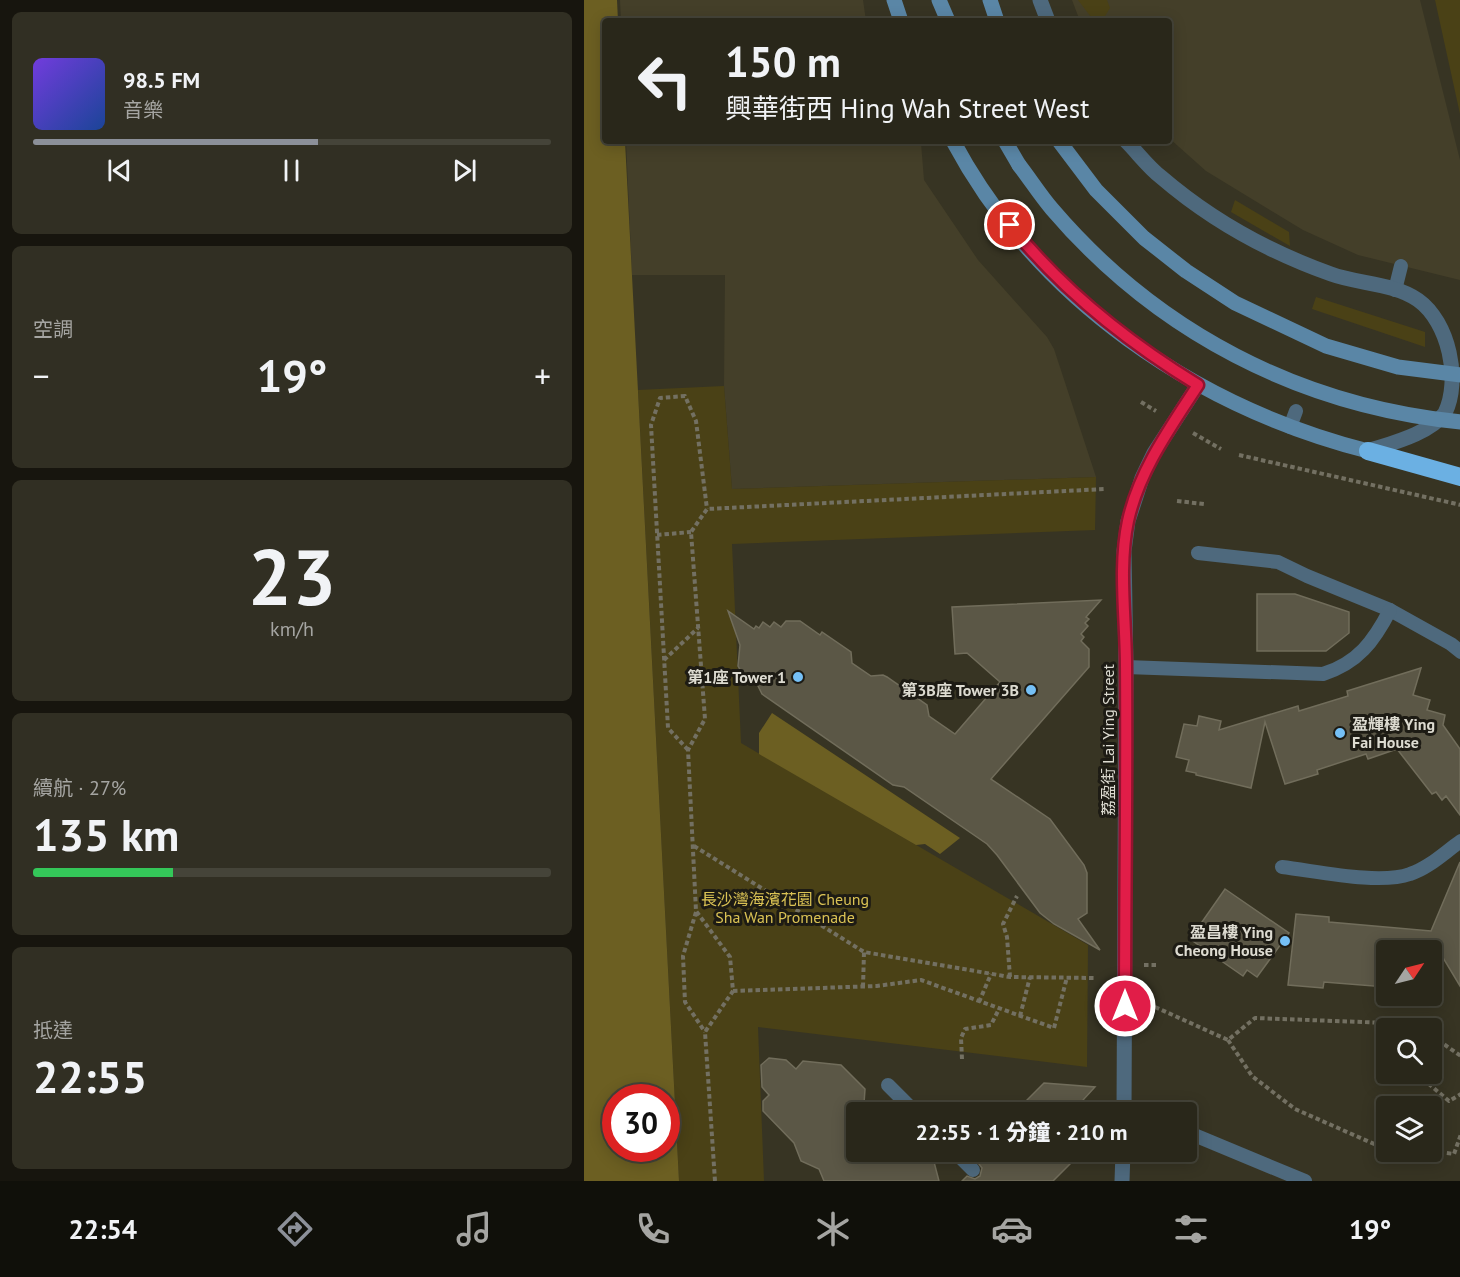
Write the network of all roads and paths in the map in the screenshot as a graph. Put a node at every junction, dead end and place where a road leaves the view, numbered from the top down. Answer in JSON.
{"nodes":[{"id":1,"x":894,"y":0,"type":"edge"},
{"id":2,"x":939,"y":0,"type":"edge"},
{"id":3,"x":990,"y":0,"type":"edge"},
{"id":4,"x":1040,"y":0,"type":"edge"},
{"id":5,"x":900,"y":18,"type":"edge"},
{"id":6,"x":947,"y":18,"type":"edge"},
{"id":7,"x":996,"y":18,"type":"edge"},
{"id":8,"x":1047,"y":18,"type":"edge"},
{"id":9,"x":955,"y":144,"type":"edge"},
{"id":10,"x":1007,"y":144,"type":"edge"},
{"id":11,"x":1061,"y":144,"type":"edge"},
{"id":12,"x":1129,"y":144,"type":"edge"},
{"id":13,"x":1401,"y":266,"type":"dead end"},
{"id":14,"x":1396,"y":290,"type":"junction"},
{"id":15,"x":1460,"y":375,"type":"edge"},
{"id":16,"x":1198,"y":385,"type":"junction"},
{"id":17,"x":1296,"y":411,"type":"dead end"},
{"id":18,"x":1460,"y":423,"type":"edge"},
{"id":19,"x":1290,"y":427,"type":"junction"},
{"id":20,"x":1368,"y":452,"type":"junction"},
{"id":21,"x":1239,"y":454,"type":"dead end"},
{"id":22,"x":1460,"y":477,"type":"edge"},
{"id":23,"x":1104,"y":489,"type":"dead end"},
{"id":24,"x":1176,"y":501,"type":"dead end"},
{"id":25,"x":1204,"y":504,"type":"dead end"},
{"id":26,"x":1460,"y":505,"type":"edge"},
{"id":27,"x":707,"y":509,"type":"junction"},
{"id":28,"x":691,"y":532,"type":"junction"},
{"id":29,"x":657,"y":535,"type":"junction"},
{"id":30,"x":1198,"y":553,"type":"dead end"},
{"id":31,"x":1390,"y":610,"type":"junction"},
{"id":32,"x":698,"y":627,"type":"junction"},
{"id":33,"x":1460,"y":652,"type":"edge"},
{"id":34,"x":664,"y":660,"type":"junction"},
{"id":35,"x":1126,"y":667,"type":"junction"},
{"id":36,"x":688,"y":750,"type":"junction"},
{"id":37,"x":1460,"y":841,"type":"edge"},
{"id":38,"x":693,"y":845,"type":"junction"},
{"id":39,"x":1282,"y":867,"type":"dead end"},
{"id":40,"x":1017,"y":896,"type":"dead end"},
{"id":41,"x":696,"y":912,"type":"junction"},
{"id":42,"x":864,"y":952,"type":"junction"},
{"id":43,"x":992,"y":974,"type":"junction"},
{"id":44,"x":1010,"y":977,"type":"junction"},
{"id":45,"x":1030,"y":977,"type":"junction"},
{"id":46,"x":1067,"y":977,"type":"junction"},
{"id":47,"x":1096,"y":978,"type":"dead end"},
{"id":48,"x":863,"y":987,"type":"junction"},
{"id":49,"x":733,"y":991,"type":"junction"},
{"id":50,"x":979,"y":1002,"type":"junction"},
{"id":51,"x":1155,"y":1007,"type":"dead end"},
{"id":52,"x":999,"y":1009,"type":"junction"},
{"id":53,"x":1020,"y":1016,"type":"junction"},
{"id":54,"x":1376,"y":1023,"type":"edge"},
{"id":55,"x":705,"y":1032,"type":"junction"},
{"id":56,"x":1228,"y":1040,"type":"junction"},
{"id":57,"x":1442,"y":1043,"type":"edge"},
{"id":58,"x":1460,"y":1056,"type":"edge"},
{"id":59,"x":962,"y":1059,"type":"dead end"},
{"id":60,"x":1429,"y":1084,"type":"edge"},
{"id":61,"x":888,"y":1085,"type":"dead end"},
{"id":62,"x":1460,"y":1094,"type":"edge"},
{"id":63,"x":905,"y":1102,"type":"edge"},
{"id":64,"x":1124,"y":1102,"type":"edge"},
{"id":65,"x":1460,"y":1134,"type":"edge"},
{"id":66,"x":1197,"y":1136,"type":"edge"},
{"id":67,"x":1376,"y":1145,"type":"edge"},
{"id":68,"x":1442,"y":1152,"type":"edge"},
{"id":69,"x":965,"y":1162,"type":"edge"},
{"id":70,"x":1123,"y":1162,"type":"edge"},
{"id":71,"x":973,"y":1170,"type":"dead end"},
{"id":72,"x":714,"y":1180,"type":"edge"},
{"id":73,"x":1122,"y":1181,"type":"edge"},
{"id":74,"x":1305,"y":1181,"type":"edge"}],
"edges":[{"from":1,"to":5,"type":"street"},
{"from":2,"to":6,"type":"street"},
{"from":3,"to":7,"type":"street"},
{"from":4,"to":8,"type":"street"},
{"from":9,"to":16,"type":"street"},
{"from":10,"to":18,"type":"street","bridge":true},
{"from":11,"to":15,"type":"street","bridge":true},
{"from":12,"to":14,"type":"street"},
{"from":13,"to":14,"type":"lane"},
{"from":14,"to":20,"type":"street"},
{"from":16,"to":19,"type":"street"},
{"from":16,"to":35,"type":"street","name":"荔盈街 Lai Ying Street"},
{"from":17,"to":19,"type":"lane"},
{"from":19,"to":20,"type":"street"},
{"from":20,"to":22,"type":"highway"},
{"from":21,"to":26,"type":"path"},
{"from":23,"to":27,"type":"path"},
{"from":24,"to":25,"type":"path"},
{"from":27,"to":28,"type":"path"},
{"from":27,"to":29,"type":"path"},
{"from":28,"to":29,"type":"path"},
{"from":28,"to":32,"type":"path"},
{"from":29,"to":34,"type":"path"},
{"from":30,"to":31,"type":"lane"},
{"from":31,"to":33,"type":"lane"},
{"from":31,"to":35,"type":"lane"},
{"from":32,"to":34,"type":"path"},
{"from":32,"to":36,"type":"path"},
{"from":34,"to":36,"type":"path"},
{"from":35,"to":64,"type":"street","name":"荔盈街 Lai Ying Street"},
{"from":36,"to":38,"type":"path"},
{"from":37,"to":39,"type":"lane"},
{"from":38,"to":41,"type":"path"},
{"from":38,"to":42,"type":"path"},
{"from":40,"to":44,"type":"path"},
{"from":41,"to":49,"type":"path"},
{"from":41,"to":55,"type":"path"},
{"from":42,"to":43,"type":"path"},
{"from":42,"to":48,"type":"path"},
{"from":43,"to":44,"type":"path"},
{"from":43,"to":50,"type":"path"},
{"from":44,"to":45,"type":"path"},
{"from":45,"to":46,"type":"path"},
{"from":45,"to":53,"type":"path"},
{"from":46,"to":47,"type":"path"},
{"from":46,"to":53,"type":"path"},
{"from":48,"to":49,"type":"path"},
{"from":48,"to":50,"type":"path"},
{"from":49,"to":55,"type":"path"},
{"from":50,"to":52,"type":"path"},
{"from":51,"to":56,"type":"path"},
{"from":52,"to":53,"type":"path"},
{"from":52,"to":59,"type":"path"},
{"from":54,"to":56,"type":"path"},
{"from":55,"to":72,"type":"path"},
{"from":56,"to":67,"type":"path"},
{"from":57,"to":58,"type":"path"},
{"from":60,"to":62,"type":"path"},
{"from":61,"to":63,"type":"lane"},
{"from":65,"to":68,"type":"path"},
{"from":66,"to":74,"type":"lane"},
{"from":69,"to":71,"type":"lane"},
{"from":70,"to":73,"type":"street"}]}
